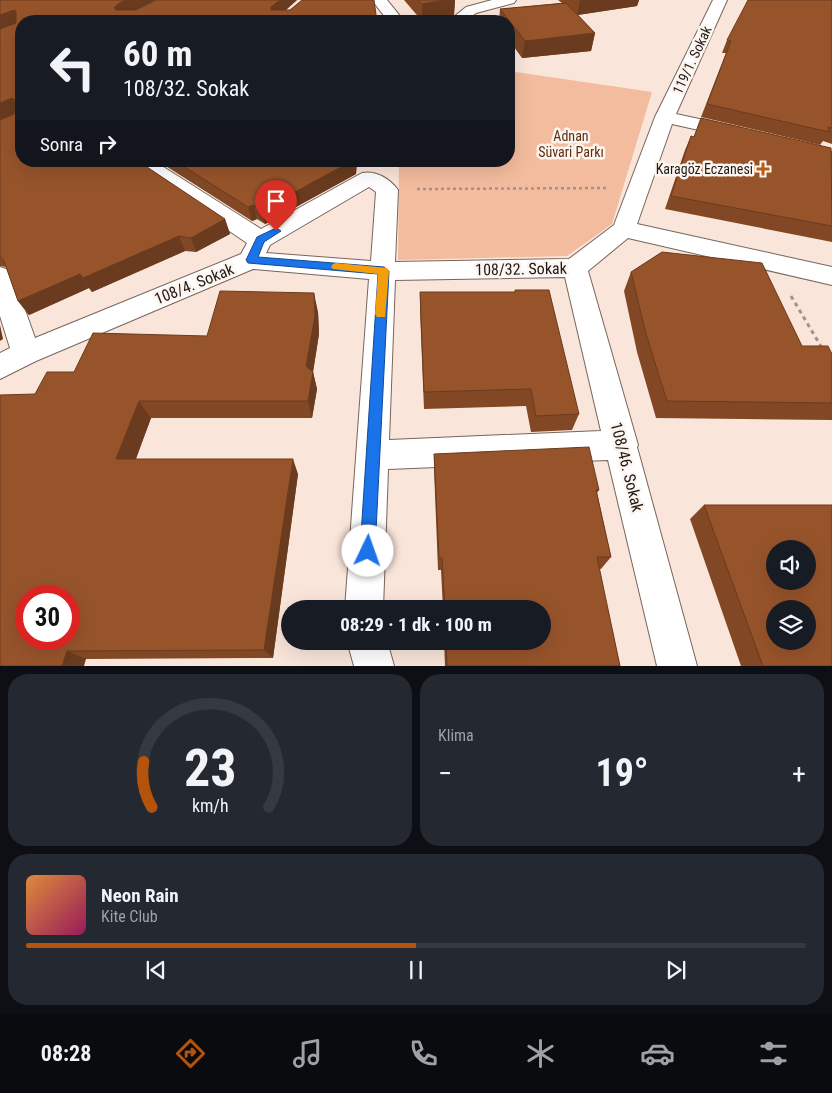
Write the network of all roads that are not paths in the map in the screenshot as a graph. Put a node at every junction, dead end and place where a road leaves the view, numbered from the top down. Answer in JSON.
{"nodes":[{"id":1,"x":379,"y":0,"type":"edge"},
{"id":2,"x":508,"y":0,"type":"edge"},
{"id":3,"x":720,"y":0,"type":"edge"},
{"id":4,"x":391,"y":15,"type":"edge"},
{"id":5,"x":465,"y":15,"type":"edge"},
{"id":6,"x":665,"y":119,"type":"junction"},
{"id":7,"x":749,"y":136,"type":"edge"},
{"id":8,"x":147,"y":167,"type":"edge"},
{"id":9,"x":377,"y":176,"type":"edge"},
{"id":10,"x":624,"y":229,"type":"junction"},
{"id":11,"x":256,"y":250,"type":"junction"},
{"id":12,"x":575,"y":268,"type":"junction"},
{"id":13,"x":384,"y":271,"type":"junction"},
{"id":14,"x":0,"y":276,"type":"edge"},
{"id":15,"x":832,"y":276,"type":"edge"},
{"id":16,"x":26,"y":353,"type":"junction"},
{"id":17,"x":0,"y":367,"type":"edge"},
{"id":18,"x":622,"y":445,"type":"junction"},
{"id":19,"x":373,"y":455,"type":"junction"},
{"id":20,"x":365,"y":600,"type":"edge"},
{"id":21,"x":370,"y":650,"type":"edge"},
{"id":22,"x":374,"y":666,"type":"edge"},
{"id":23,"x":677,"y":666,"type":"edge"}],
"edges":[{"from":1,"to":4,"type":"street"},
{"from":2,"to":5,"type":"street"},
{"from":3,"to":6,"type":"street","name":"119/1. Sokak"},
{"from":6,"to":7,"type":"street"},
{"from":6,"to":10,"type":"street"},
{"from":8,"to":11,"type":"street"},
{"from":9,"to":11,"type":"street","name":"108/4. Sokak"},
{"from":9,"to":13,"type":"street"},
{"from":10,"to":12,"type":"street","name":"108/32. Sokak"},
{"from":10,"to":15,"type":"street"},
{"from":11,"to":13,"type":"street","name":"108/32. Sokak"},
{"from":11,"to":16,"type":"street","name":"108/4. Sokak"},
{"from":12,"to":13,"type":"street","name":"108/32. Sokak"},
{"from":12,"to":18,"type":"street","name":"108/46. Sokak"},
{"from":13,"to":19,"type":"street"},
{"from":14,"to":16,"type":"street"},
{"from":16,"to":17,"type":"street","name":"108/4. Sokak"},
{"from":18,"to":19,"type":"street"},
{"from":18,"to":23,"type":"street","name":"108/46. Sokak"},
{"from":19,"to":20,"type":"street"},
{"from":21,"to":22,"type":"street"}]}
